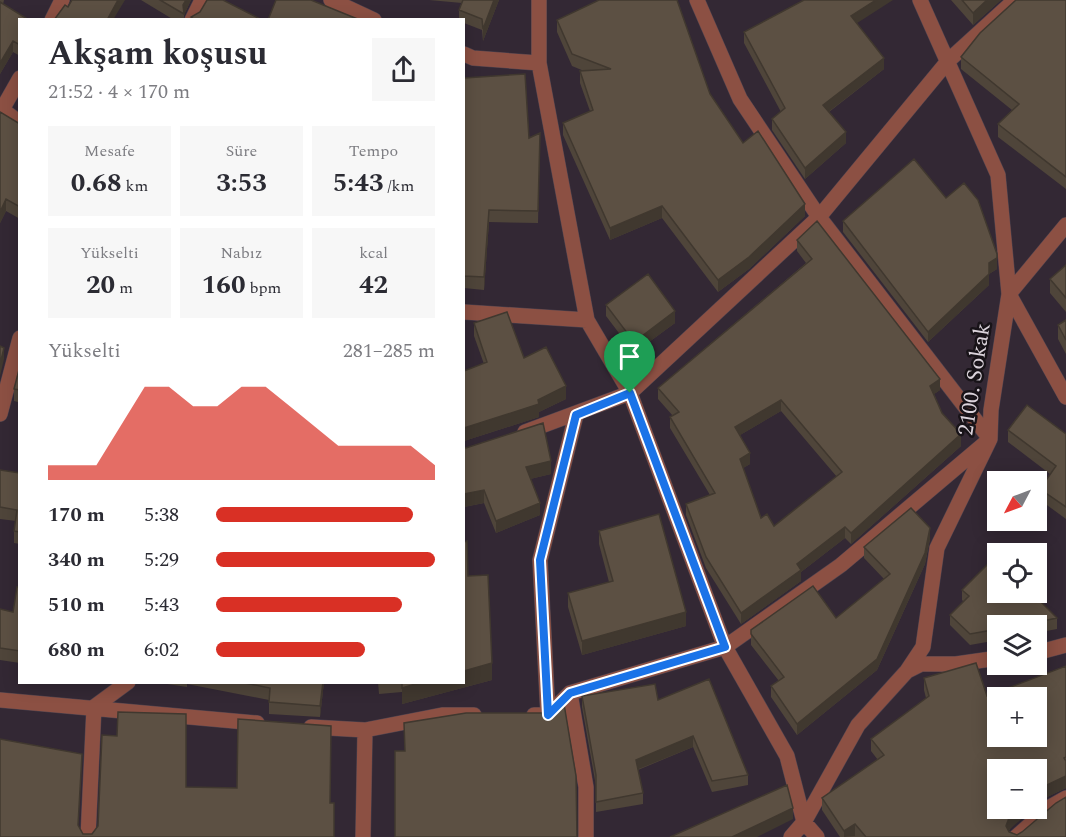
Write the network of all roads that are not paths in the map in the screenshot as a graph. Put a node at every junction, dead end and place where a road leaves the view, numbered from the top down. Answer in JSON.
{"nodes":[{"id":1,"x":62,"y":0,"type":"edge"},
{"id":2,"x":202,"y":0,"type":"edge"},
{"id":3,"x":331,"y":0,"type":"edge"},
{"id":4,"x":539,"y":0,"type":"edge"},
{"id":5,"x":697,"y":0,"type":"edge"},
{"id":6,"x":920,"y":0,"type":"edge"},
{"id":7,"x":1015,"y":0,"type":"edge"},
{"id":8,"x":356,"y":11,"type":"edge"},
{"id":9,"x":52,"y":18,"type":"edge"},
{"id":10,"x":193,"y":18,"type":"edge"},
{"id":11,"x":370,"y":18,"type":"edge"},
{"id":12,"x":465,"y":54,"type":"edge"},
{"id":13,"x":948,"y":61,"type":"junction"},
{"id":14,"x":540,"y":63,"type":"junction"},
{"id":15,"x":18,"y":81,"type":"edge"},
{"id":16,"x":1,"y":110,"type":"edge"},
{"id":17,"x":18,"y":122,"type":"edge"},
{"id":18,"x":819,"y":217,"type":"junction"},
{"id":19,"x":1066,"y":225,"type":"edge"},
{"id":20,"x":1008,"y":294,"type":"junction"},
{"id":21,"x":465,"y":312,"type":"edge"},
{"id":22,"x":587,"y":320,"type":"junction"},
{"id":23,"x":18,"y":346,"type":"edge"},
{"id":24,"x":630,"y":393,"type":"junction"},
{"id":25,"x":1066,"y":397,"type":"edge"},
{"id":26,"x":0,"y":414,"type":"edge"},
{"id":27,"x":576,"y":415,"type":"junction"},
{"id":28,"x":511,"y":436,"type":"edge"},
{"id":29,"x":990,"y":439,"type":"junction"},
{"id":30,"x":1066,"y":645,"type":"edge"},
{"id":31,"x":725,"y":647,"type":"junction"},
{"id":32,"x":1047,"y":650,"type":"edge"},
{"id":33,"x":987,"y":660,"type":"edge"},
{"id":34,"x":907,"y":671,"type":"junction"},
{"id":35,"x":125,"y":684,"type":"edge"},
{"id":36,"x":570,"y":693,"type":"junction"},
{"id":37,"x":0,"y":700,"type":"edge"},
{"id":38,"x":94,"y":707,"type":"junction"},
{"id":39,"x":489,"y":715,"type":"edge"},
{"id":40,"x":513,"y":715,"type":"edge"},
{"id":41,"x":548,"y":715,"type":"junction"},
{"id":42,"x":273,"y":724,"type":"edge"},
{"id":43,"x":296,"y":726,"type":"edge"},
{"id":44,"x":365,"y":730,"type":"junction"},
{"id":45,"x":1066,"y":798,"type":"edge"},
{"id":46,"x":804,"y":822,"type":"junction"},
{"id":47,"x":88,"y":837,"type":"edge"},
{"id":48,"x":363,"y":837,"type":"edge"},
{"id":49,"x":586,"y":837,"type":"edge"},
{"id":50,"x":791,"y":837,"type":"edge"},
{"id":51,"x":818,"y":837,"type":"edge"},
{"id":52,"x":1016,"y":837,"type":"edge"}],
"edges":[{"from":1,"to":9,"type":"street"},
{"from":2,"to":10,"type":"street"},
{"from":3,"to":8,"type":"street"},
{"from":4,"to":14,"type":"street"},
{"from":5,"to":18,"type":"street"},
{"from":6,"to":13,"type":"street","name":"2100. Sokak"},
{"from":7,"to":13,"type":"street"},
{"from":8,"to":11,"type":"street"},
{"from":12,"to":14,"type":"street"},
{"from":13,"to":18,"type":"street"},
{"from":13,"to":20,"type":"street","name":"2100. Sokak"},
{"from":14,"to":22,"type":"street"},
{"from":15,"to":16,"type":"street"},
{"from":16,"to":17,"type":"street"},
{"from":18,"to":24,"type":"street"},
{"from":18,"to":29,"type":"street"},
{"from":19,"to":20,"type":"street"},
{"from":20,"to":25,"type":"street"},
{"from":20,"to":29,"type":"street","name":"2100. Sokak"},
{"from":21,"to":22,"type":"street"},
{"from":22,"to":24,"type":"street"},
{"from":23,"to":26,"type":"street"},
{"from":24,"to":27,"type":"street"},
{"from":24,"to":31,"type":"street"},
{"from":27,"to":28,"type":"street"},
{"from":27,"to":41,"type":"street"},
{"from":29,"to":31,"type":"street"},
{"from":29,"to":34,"type":"street","name":"2100. Sokak"},
{"from":30,"to":32,"type":"street"},
{"from":31,"to":36,"type":"street"},
{"from":31,"to":46,"type":"street"},
{"from":33,"to":34,"type":"street"},
{"from":34,"to":46,"type":"street","name":"2100. Sokak"},
{"from":35,"to":38,"type":"street"},
{"from":36,"to":41,"type":"street"},
{"from":36,"to":49,"type":"street"},
{"from":37,"to":38,"type":"street"},
{"from":38,"to":42,"type":"street"},
{"from":38,"to":47,"type":"street"},
{"from":39,"to":44,"type":"street"},
{"from":40,"to":41,"type":"street"},
{"from":43,"to":44,"type":"street"},
{"from":44,"to":48,"type":"street"},
{"from":45,"to":52,"type":"street"},
{"from":46,"to":50,"type":"street","name":"2100. Sokak"},
{"from":46,"to":51,"type":"street"}]}
